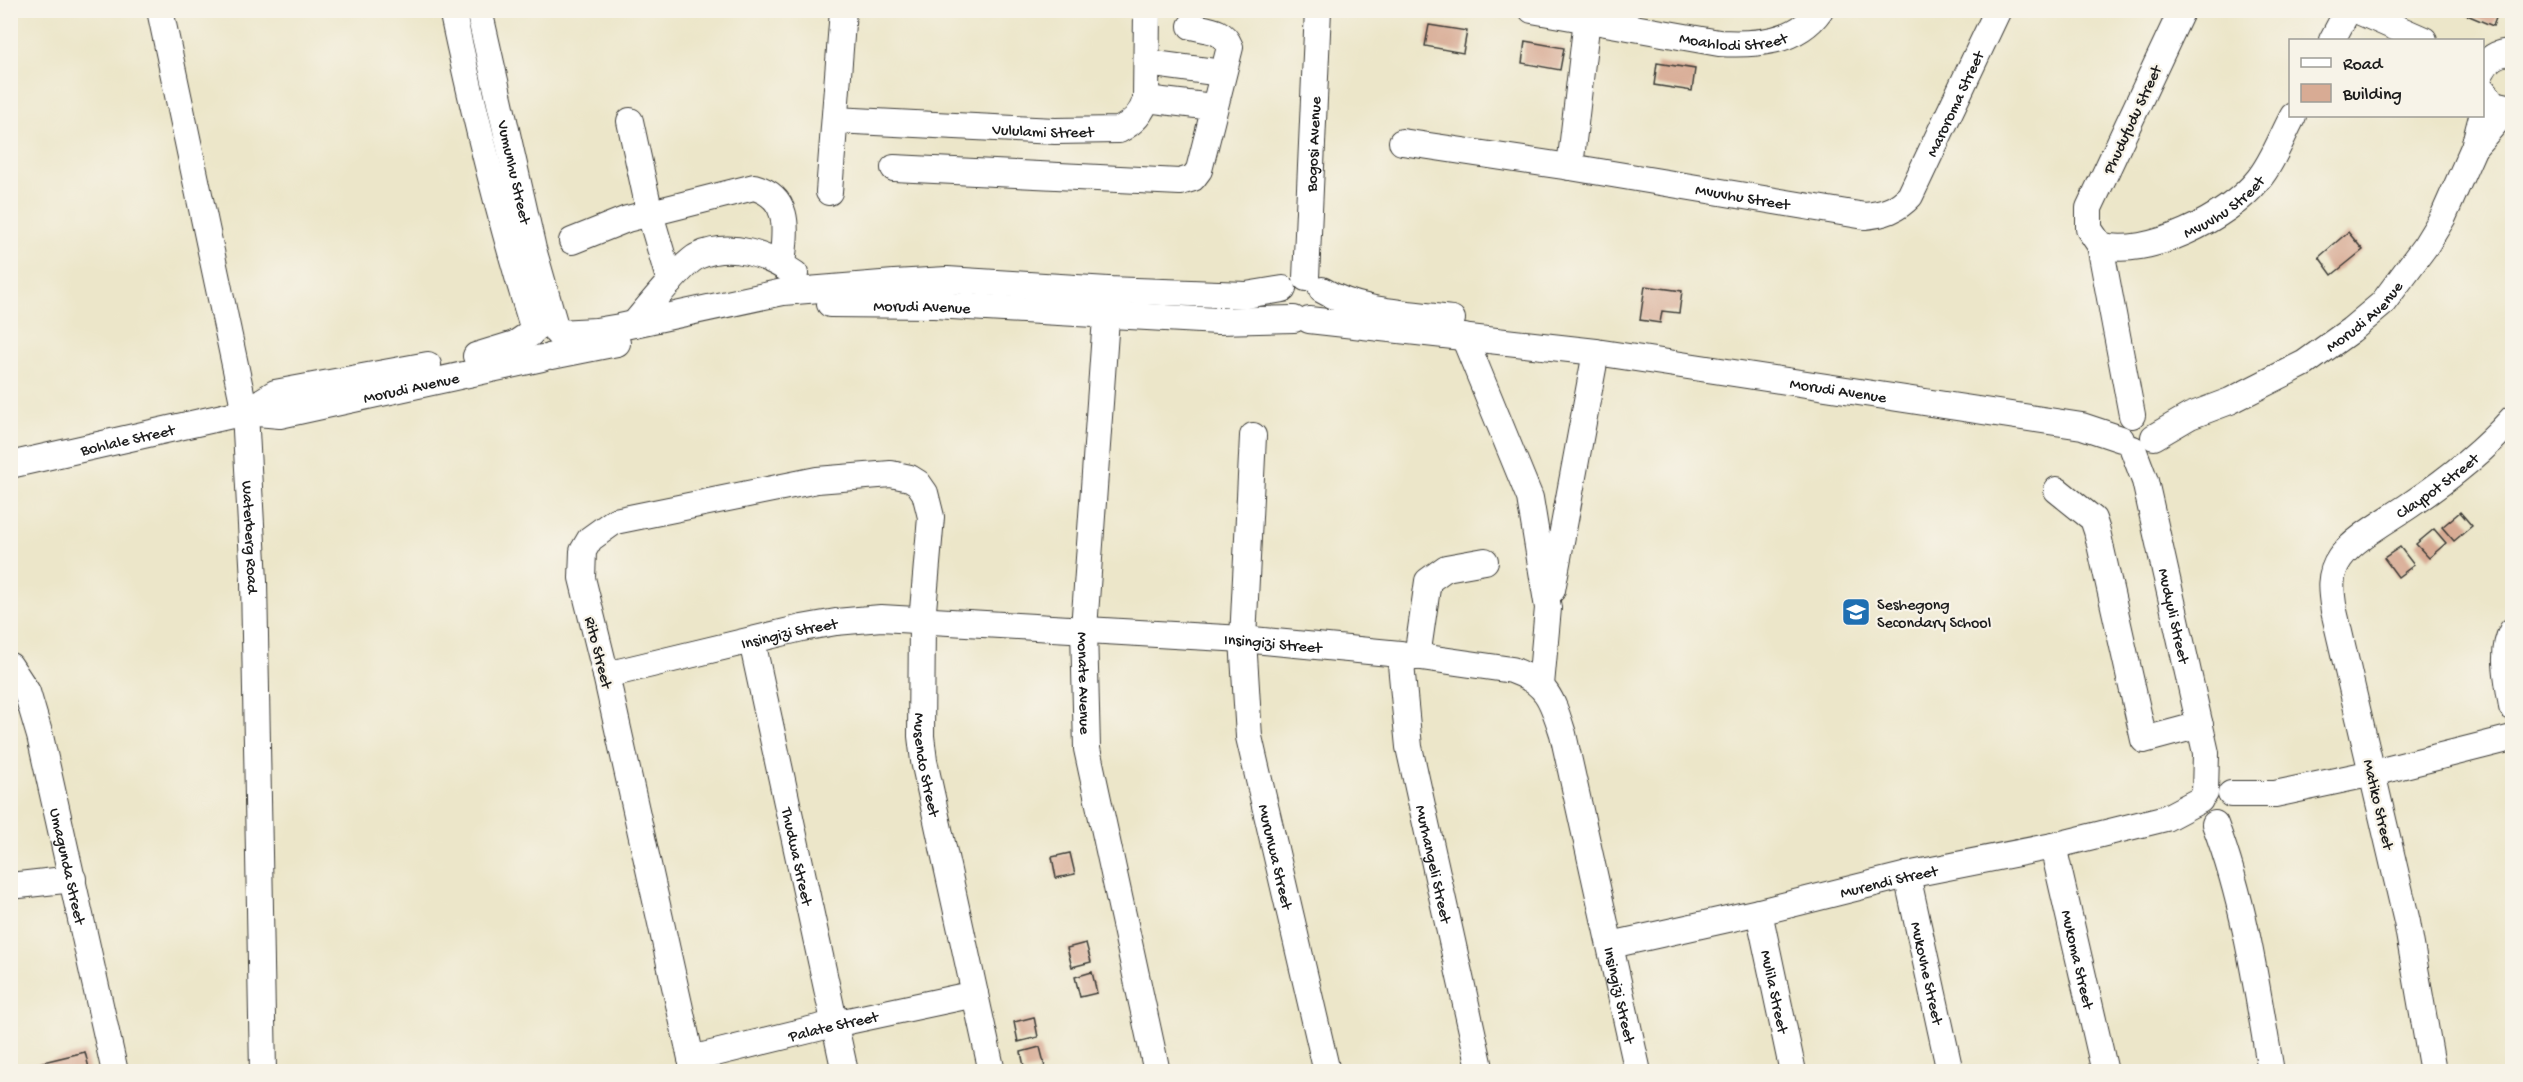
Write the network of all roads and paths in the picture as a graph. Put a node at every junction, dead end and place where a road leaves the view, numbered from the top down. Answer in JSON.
{"nodes":[{"id":1,"x":160,"y":10,"type":"edge"},
{"id":2,"x":452,"y":10,"type":"edge"},
{"id":3,"x":478,"y":10,"type":"edge"},
{"id":4,"x":843,"y":10,"type":"edge"},
{"id":5,"x":1147,"y":10,"type":"edge"},
{"id":6,"x":1318,"y":10,"type":"edge"},
{"id":7,"x":1532,"y":10,"type":"edge"},
{"id":8,"x":1820,"y":10,"type":"edge"},
{"id":9,"x":1998,"y":10,"type":"edge"},
{"id":10,"x":2182,"y":10,"type":"edge"},
{"id":11,"x":2348,"y":10,"type":"edge"},
{"id":12,"x":2356,"y":10,"type":"edge"},
{"id":13,"x":1587,"y":15,"type":"edge"},
{"id":14,"x":1191,"y":26,"type":"dead end"},
{"id":15,"x":2333,"y":39,"type":"edge"},
{"id":16,"x":2422,"y":39,"type":"edge"},
{"id":17,"x":1147,"y":63,"type":"junction"},
{"id":18,"x":1222,"y":73,"type":"junction"},
{"id":19,"x":1146,"y":99,"type":"junction"},
{"id":20,"x":2493,"y":106,"type":"edge"},
{"id":21,"x":1213,"y":107,"type":"junction"},
{"id":22,"x":2292,"y":117,"type":"edge"},
{"id":23,"x":835,"y":120,"type":"junction"},
{"id":24,"x":630,"y":121,"type":"dead end"},
{"id":25,"x":1402,"y":142,"type":"dead end"},
{"id":26,"x":1570,"y":167,"type":"junction"},
{"id":27,"x":894,"y":168,"type":"dead end"},
{"id":28,"x":829,"y":192,"type":"dead end"},
{"id":29,"x":1910,"y":196,"type":"joint"},
{"id":30,"x":650,"y":214,"type":"junction"},
{"id":31,"x":2095,"y":237,"type":"junction"},
{"id":32,"x":572,"y":241,"type":"dead end"},
{"id":33,"x":782,"y":265,"type":"junction"},
{"id":34,"x":670,"y":282,"type":"junction"},
{"id":35,"x":1314,"y":284,"type":"junction"},
{"id":36,"x":817,"y":289,"type":"junction"},
{"id":37,"x":1108,"y":290,"type":"junction"},
{"id":38,"x":1283,"y":290,"type":"junction"},
{"id":39,"x":1106,"y":315,"type":"junction"},
{"id":40,"x":1301,"y":320,"type":"junction"},
{"id":41,"x":634,"y":324,"type":"junction"},
{"id":42,"x":1464,"y":337,"type":"junction"},
{"id":43,"x":543,"y":342,"type":"junction"},
{"id":44,"x":1596,"y":352,"type":"junction"},
{"id":45,"x":277,"y":404,"type":"joint"},
{"id":46,"x":245,"y":412,"type":"junction"},
{"id":47,"x":2512,"y":418,"type":"edge"},
{"id":48,"x":2137,"y":432,"type":"junction"},
{"id":49,"x":1253,"y":436,"type":"dead end"},
{"id":50,"x":10,"y":465,"type":"edge"},
{"id":51,"x":891,"y":474,"type":"joint"},
{"id":52,"x":2057,"y":490,"type":"dead end"},
{"id":53,"x":2353,"y":545,"type":"joint"},
{"id":54,"x":1485,"y":561,"type":"dead end"},
{"id":55,"x":1548,"y":608,"type":"junction"},
{"id":56,"x":922,"y":622,"type":"junction"},
{"id":57,"x":1084,"y":629,"type":"junction"},
{"id":58,"x":2512,"y":631,"type":"edge"},
{"id":59,"x":1243,"y":639,"type":"junction"},
{"id":60,"x":752,"y":641,"type":"junction"},
{"id":61,"x":1409,"y":655,"type":"junction"},
{"id":62,"x":10,"y":666,"type":"edge"},
{"id":63,"x":606,"y":675,"type":"junction"},
{"id":64,"x":1541,"y":685,"type":"junction"},
{"id":65,"x":2512,"y":707,"type":"edge"},
{"id":66,"x":2200,"y":725,"type":"junction"},
{"id":67,"x":2512,"y":738,"type":"edge"},
{"id":68,"x":2373,"y":773,"type":"junction"},
{"id":69,"x":2219,"y":806,"type":"junction"},
{"id":70,"x":2053,"y":846,"type":"junction"},
{"id":71,"x":1907,"y":875,"type":"junction"},
{"id":72,"x":73,"y":879,"type":"junction"},
{"id":73,"x":10,"y":886,"type":"edge"},
{"id":74,"x":1759,"y":912,"type":"junction"},
{"id":75,"x":1611,"y":945,"type":"junction"},
{"id":76,"x":975,"y":994,"type":"junction"},
{"id":77,"x":834,"y":1024,"type":"junction"},
{"id":78,"x":692,"y":1065,"type":"edge"},
{"id":79,"x":115,"y":1071,"type":"edge"},
{"id":80,"x":263,"y":1071,"type":"edge"},
{"id":81,"x":845,"y":1071,"type":"edge"},
{"id":82,"x":992,"y":1071,"type":"edge"},
{"id":83,"x":1158,"y":1071,"type":"edge"},
{"id":84,"x":1327,"y":1071,"type":"edge"},
{"id":85,"x":1481,"y":1071,"type":"edge"},
{"id":86,"x":1638,"y":1071,"type":"edge"},
{"id":87,"x":1793,"y":1071,"type":"edge"},
{"id":88,"x":1950,"y":1071,"type":"edge"},
{"id":89,"x":2105,"y":1071,"type":"edge"},
{"id":90,"x":2271,"y":1071,"type":"edge"},
{"id":91,"x":2433,"y":1071,"type":"edge"}],
"edges":[{"from":1,"to":46,"type":"street","name":"Waterberg Road"},
{"from":2,"to":43,"type":"street","name":"Vumunhu Street"},
{"from":3,"to":43,"type":"street","name":"Vumunhu Street"},
{"from":4,"to":23,"type":"street"},
{"from":5,"to":17,"type":"street"},
{"from":6,"to":35,"type":"street","name":"Bogosi Avenue"},
{"from":7,"to":13,"type":"street","name":"Moahlodi Street"},
{"from":8,"to":13,"type":"street","name":"Moahlodi Street"},
{"from":9,"to":29,"type":"street","name":"Maroroma Street"},
{"from":10,"to":31,"type":"street","name":"Phudufudu Street"},
{"from":11,"to":15,"type":"street"},
{"from":12,"to":16,"type":"street"},
{"from":13,"to":26,"type":"street"},
{"from":14,"to":18,"type":"street"},
{"from":17,"to":18,"type":"street"},
{"from":17,"to":19,"type":"street"},
{"from":18,"to":21,"type":"street"},
{"from":19,"to":21,"type":"street"},
{"from":19,"to":23,"type":"street","name":"Vululami Street"},
{"from":20,"to":48,"type":"street","name":"Morudi Avenue"},
{"from":21,"to":27,"type":"street"},
{"from":22,"to":31,"type":"street","name":"Mvuvhu Street"},
{"from":23,"to":28,"type":"street"},
{"from":24,"to":30,"type":"street"},
{"from":25,"to":26,"type":"street","name":"Mvuvhu Street"},
{"from":26,"to":29,"type":"street","name":"Mvuvhu Street"},
{"from":30,"to":32,"type":"street"},
{"from":30,"to":33,"type":"street"},
{"from":30,"to":34,"type":"street"},
{"from":31,"to":48,"type":"street","name":"Phudufudu Street"},
{"from":33,"to":34,"type":"street"},
{"from":33,"to":36,"type":"street"},
{"from":34,"to":41,"type":"street"},
{"from":35,"to":38,"type":"street"},
{"from":35,"to":40,"type":"street"},
{"from":35,"to":44,"type":"street","name":"Morudi Avenue"},
{"from":36,"to":37,"type":"street","name":"Morudi Avenue"},
{"from":36,"to":41,"type":"street","name":"Morudi Avenue"},
{"from":37,"to":38,"type":"street","name":"Morudi Avenue"},
{"from":37,"to":39,"type":"street","name":"Monate Avenue"},
{"from":38,"to":40,"type":"street"},
{"from":39,"to":40,"type":"street","name":"Morudi Avenue"},
{"from":39,"to":43,"type":"street","name":"Morudi Avenue"},
{"from":39,"to":57,"type":"street","name":"Monate Avenue"},
{"from":40,"to":42,"type":"street","name":"Morudi Avenue"},
{"from":41,"to":43,"type":"street","name":"Morudi Avenue"},
{"from":42,"to":44,"type":"street","name":"Morudi Avenue"},
{"from":42,"to":55,"type":"street"},
{"from":43,"to":45,"type":"street","name":"Morudi Avenue"},
{"from":44,"to":48,"type":"street","name":"Morudi Avenue"},
{"from":44,"to":55,"type":"street"},
{"from":45,"to":46,"type":"street","name":"Bohlale Street"},
{"from":46,"to":50,"type":"street","name":"Bohlale Street"},
{"from":46,"to":80,"type":"street","name":"Waterberg Road"},
{"from":47,"to":53,"type":"street","name":"Claypot Street"},
{"from":48,"to":66,"type":"street","name":"Mudyuli Street"},
{"from":49,"to":59,"type":"street","name":"Murunwa Street"},
{"from":51,"to":56,"type":"street","name":"Musendo Street"},
{"from":51,"to":63,"type":"street","name":"Rito Street"},
{"from":52,"to":66,"type":"street"},
{"from":53,"to":68,"type":"street","name":"Matiko Street"},
{"from":54,"to":61,"type":"street","name":"Murhangeli Street"},
{"from":55,"to":64,"type":"street"},
{"from":56,"to":57,"type":"street","name":"Insingizi Street"},
{"from":56,"to":60,"type":"street","name":"Insingizi Street"},
{"from":56,"to":76,"type":"street","name":"Musendo Street"},
{"from":57,"to":59,"type":"street","name":"Insingizi Street"},
{"from":57,"to":83,"type":"street","name":"Monate Avenue"},
{"from":58,"to":65,"type":"street"},
{"from":59,"to":61,"type":"street","name":"Insingizi Street"},
{"from":59,"to":84,"type":"street","name":"Murunwa Street"},
{"from":60,"to":63,"type":"street","name":"Insingizi Street"},
{"from":60,"to":77,"type":"street","name":"Thudwa Street"},
{"from":61,"to":64,"type":"street","name":"Insingizi Street"},
{"from":61,"to":85,"type":"street","name":"Murhangeli Street"},
{"from":62,"to":72,"type":"street","name":"Umagunda Street"},
{"from":63,"to":78,"type":"street","name":"Rito Street"},
{"from":64,"to":75,"type":"street","name":"Insingizi Street"},
{"from":66,"to":69,"type":"street","name":"Mudyuli Street"},
{"from":67,"to":68,"type":"street","name":"Murendi Street"},
{"from":68,"to":69,"type":"street","name":"Murendi Street"},
{"from":68,"to":91,"type":"street","name":"Matiko Street"},
{"from":69,"to":70,"type":"street","name":"Murendi Street"},
{"from":69,"to":90,"type":"street","name":"Mudyuli Street"},
{"from":70,"to":71,"type":"street","name":"Murendi Street"},
{"from":70,"to":89,"type":"street","name":"Mukoma Street"},
{"from":71,"to":74,"type":"street","name":"Murendi Street"},
{"from":71,"to":88,"type":"street","name":"Mukovhe Street"},
{"from":72,"to":73,"type":"street"},
{"from":72,"to":79,"type":"street","name":"Umagunda Street"},
{"from":74,"to":75,"type":"street","name":"Murendi Street"},
{"from":74,"to":87,"type":"street","name":"Mulila Street"},
{"from":75,"to":86,"type":"street","name":"Insingizi Street"},
{"from":76,"to":77,"type":"street","name":"Palate Street"},
{"from":76,"to":82,"type":"street","name":"Musendo Street"},
{"from":77,"to":78,"type":"street","name":"Palate Street"},
{"from":77,"to":81,"type":"street","name":"Thudwa Street"}]}
